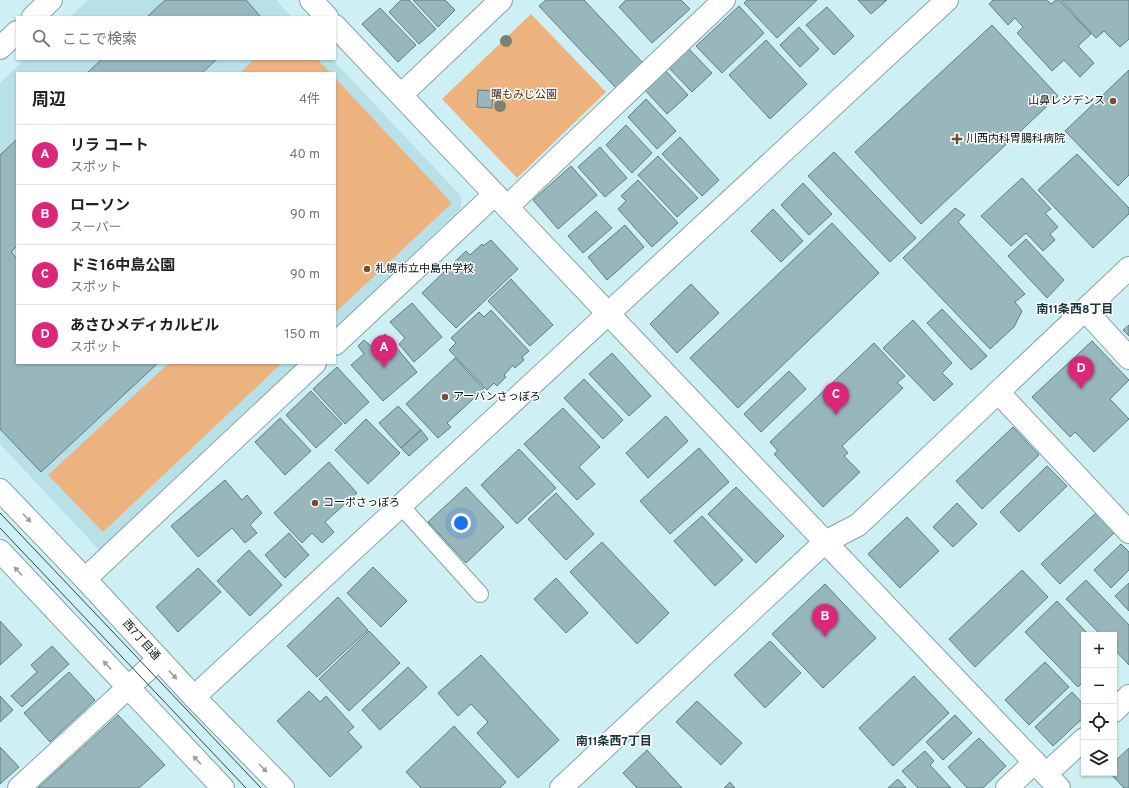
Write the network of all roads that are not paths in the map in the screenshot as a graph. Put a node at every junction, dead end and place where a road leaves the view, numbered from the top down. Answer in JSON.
{"nodes":[{"id":1,"x":51,"y":0,"type":"edge"},
{"id":2,"x":311,"y":0,"type":"edge"},
{"id":3,"x":501,"y":0,"type":"edge"},
{"id":4,"x":724,"y":0,"type":"edge"},
{"id":5,"x":947,"y":0,"type":"edge"},
{"id":6,"x":34,"y":16,"type":"edge"},
{"id":7,"x":326,"y":16,"type":"edge"},
{"id":8,"x":336,"y":27,"type":"edge"},
{"id":9,"x":16,"y":33,"type":"edge"},
{"id":10,"x":0,"y":47,"type":"edge"},
{"id":11,"x":401,"y":95,"type":"junction"},
{"id":12,"x":501,"y":201,"type":"junction"},
{"id":13,"x":1129,"y":268,"type":"edge"},
{"id":14,"x":1085,"y":310,"type":"junction"},
{"id":15,"x":608,"y":314,"type":"junction"},
{"id":16,"x":336,"y":343,"type":"edge"},
{"id":17,"x":1129,"y":358,"type":"edge"},
{"id":18,"x":314,"y":364,"type":"edge"},
{"id":19,"x":998,"y":392,"type":"junction"},
{"id":20,"x":0,"y":490,"type":"edge"},
{"id":21,"x":401,"y":506,"type":"junction"},
{"id":22,"x":1129,"y":532,"type":"edge"},
{"id":23,"x":825,"y":542,"type":"junction"},
{"id":24,"x":0,"y":551,"type":"edge"},
{"id":25,"x":85,"y":579,"type":"junction"},
{"id":26,"x":480,"y":594,"type":"dead end"},
{"id":27,"x":159,"y":659,"type":"junction"},
{"id":28,"x":128,"y":688,"type":"junction"},
{"id":29,"x":1129,"y":696,"type":"edge"},
{"id":30,"x":194,"y":698,"type":"junction"},
{"id":31,"x":1117,"y":708,"type":"edge"},
{"id":32,"x":1083,"y":740,"type":"edge"},
{"id":33,"x":1047,"y":775,"type":"edge"},
{"id":34,"x":19,"y":788,"type":"edge"},
{"id":35,"x":224,"y":788,"type":"edge"},
{"id":36,"x":283,"y":788,"type":"edge"},
{"id":37,"x":561,"y":788,"type":"edge"},
{"id":38,"x":1007,"y":788,"type":"edge"}],
"edges":[{"from":1,"to":6,"type":"street"},
{"from":2,"to":7,"type":"street"},
{"from":3,"to":11,"type":"street"},
{"from":4,"to":12,"type":"street"},
{"from":5,"to":15,"type":"street"},
{"from":8,"to":11,"type":"street"},
{"from":9,"to":10,"type":"street"},
{"from":11,"to":12,"type":"street"},
{"from":12,"to":15,"type":"street"},
{"from":12,"to":16,"type":"street"},
{"from":13,"to":14,"type":"street"},
{"from":14,"to":17,"type":"street"},
{"from":14,"to":19,"type":"street"},
{"from":15,"to":21,"type":"street"},
{"from":15,"to":23,"type":"street"},
{"from":18,"to":25,"type":"street"},
{"from":19,"to":22,"type":"street"},
{"from":19,"to":23,"type":"street"},
{"from":20,"to":25,"type":"street","name":"西7丁目通","one_way":true},
{"from":21,"to":26,"type":"lane"},
{"from":21,"to":30,"type":"street"},
{"from":23,"to":33,"type":"street"},
{"from":23,"to":37,"type":"street"},
{"from":28,"to":24,"type":"street","one_way":true},
{"from":25,"to":27,"type":"street","name":"西7丁目通"},
{"from":27,"to":28,"type":"street"},
{"from":27,"to":30,"type":"street","name":"西7丁目通","one_way":true},
{"from":28,"to":34,"type":"street"},
{"from":35,"to":28,"type":"street","one_way":true},
{"from":29,"to":31,"type":"street"},
{"from":30,"to":36,"type":"street","name":"西7丁目通","one_way":true},
{"from":32,"to":33,"type":"street"},
{"from":33,"to":38,"type":"street"}]}
